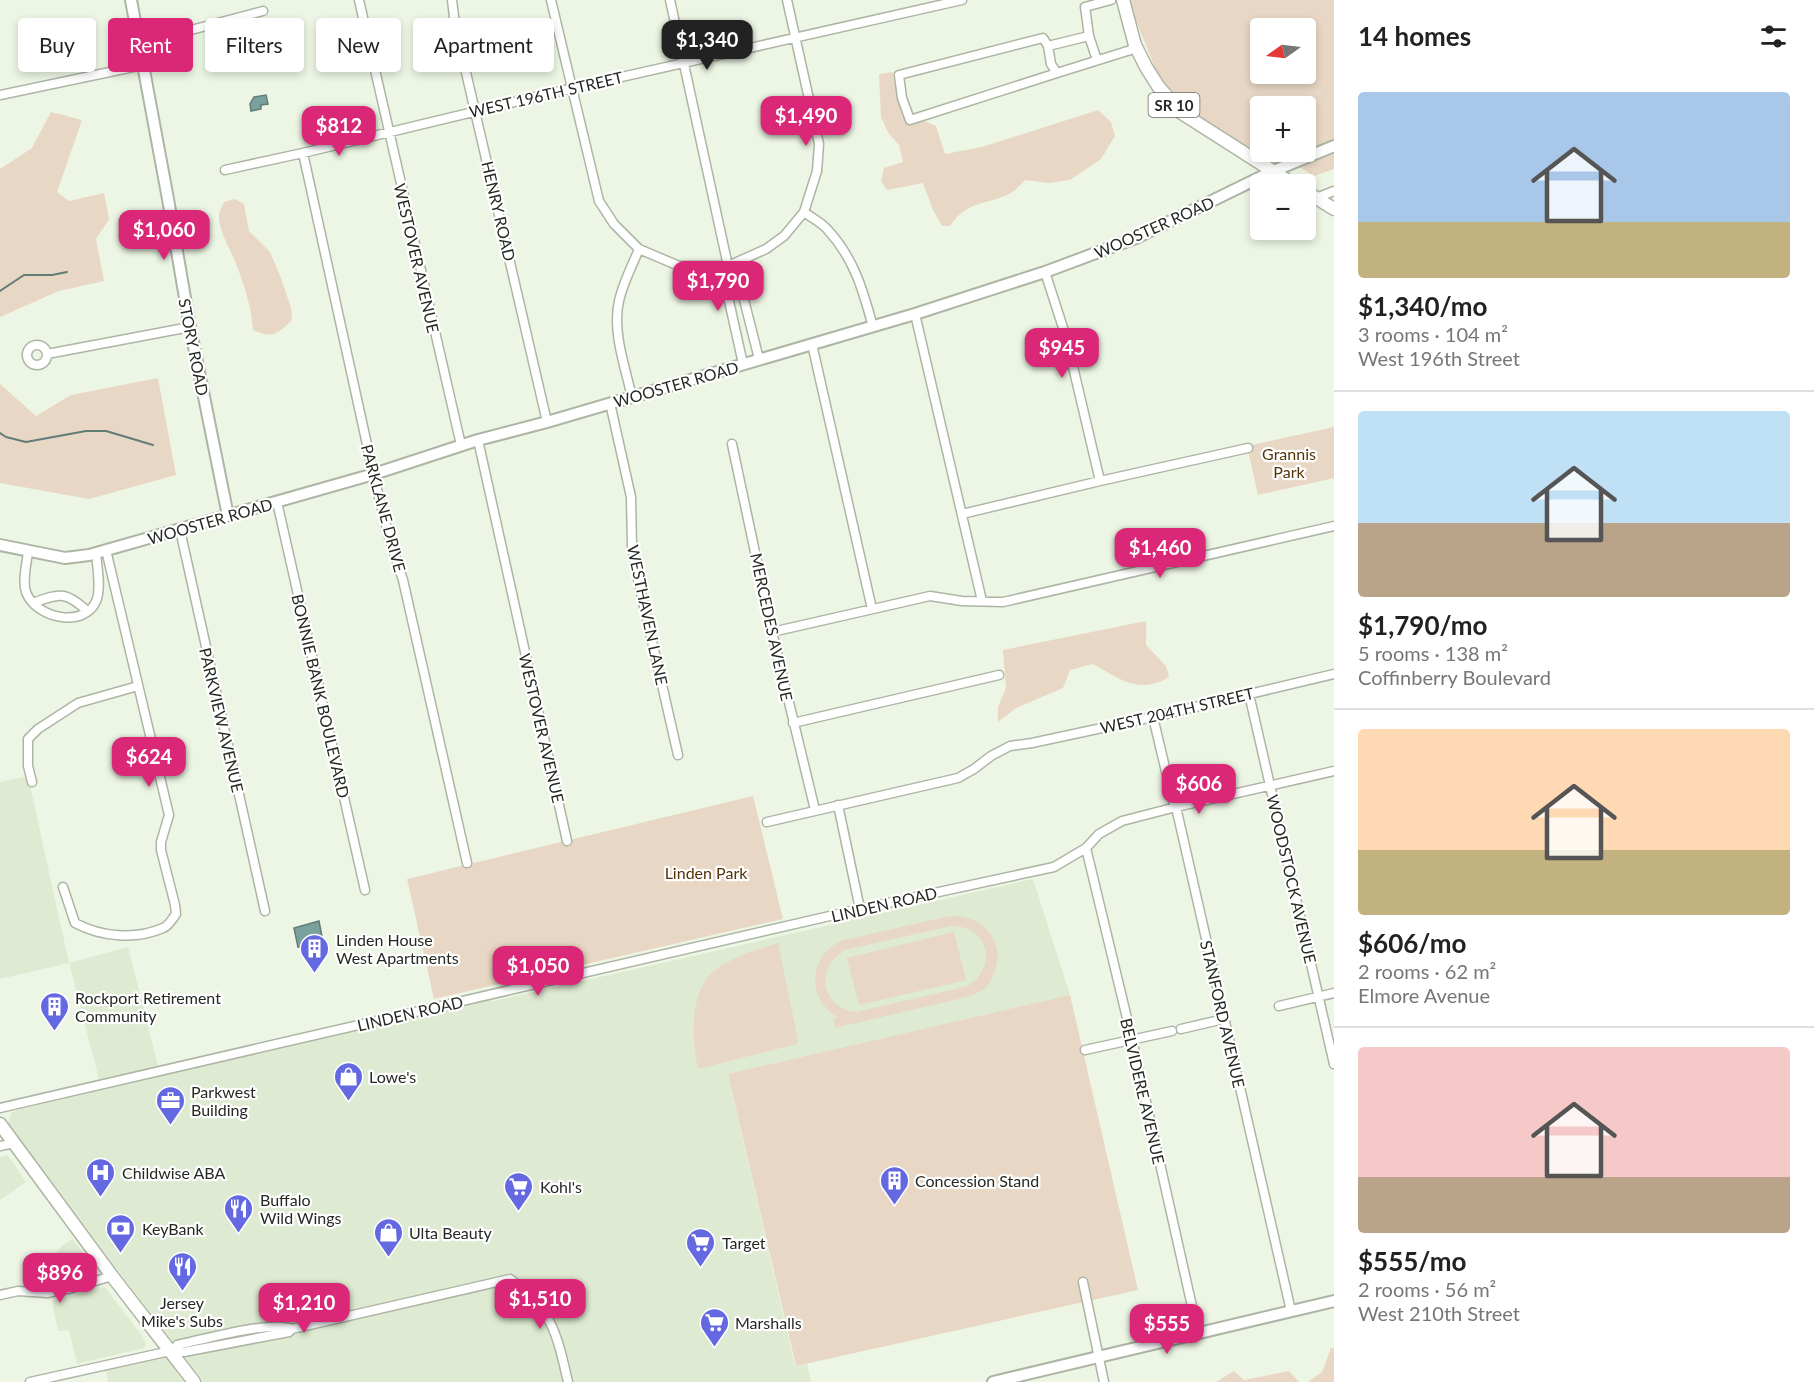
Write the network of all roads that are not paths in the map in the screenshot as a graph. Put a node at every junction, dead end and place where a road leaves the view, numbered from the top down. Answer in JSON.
{"nodes":[{"id":1,"x":131,"y":0,"type":"edge"},
{"id":2,"x":359,"y":0,"type":"edge"},
{"id":3,"x":452,"y":0,"type":"edge"},
{"id":4,"x":551,"y":0,"type":"edge"},
{"id":5,"x":670,"y":0,"type":"edge"},
{"id":6,"x":787,"y":0,"type":"edge"},
{"id":7,"x":962,"y":0,"type":"edge"},
{"id":8,"x":1111,"y":0,"type":"edge"},
{"id":9,"x":1123,"y":0,"type":"edge"},
{"id":10,"x":262,"y":12,"type":"dead end"},
{"id":11,"x":134,"y":18,"type":"edge"},
{"id":12,"x":193,"y":30,"type":"edge"},
{"id":13,"x":1089,"y":36,"type":"junction"},
{"id":14,"x":796,"y":38,"type":"junction"},
{"id":15,"x":1048,"y":46,"type":"junction"},
{"id":16,"x":1137,"y":48,"type":"junction"},
{"id":17,"x":1097,"y":60,"type":"junction"},
{"id":18,"x":684,"y":63,"type":"junction"},
{"id":19,"x":110,"y":72,"type":"edge"},
{"id":20,"x":144,"y":72,"type":"edge"},
{"id":21,"x":1057,"y":73,"type":"junction"},
{"id":22,"x":571,"y":88,"type":"junction"},
{"id":23,"x":0,"y":95,"type":"edge"},
{"id":24,"x":476,"y":110,"type":"junction"},
{"id":25,"x":389,"y":131,"type":"junction"},
{"id":26,"x":1334,"y":146,"type":"edge"},
{"id":27,"x":303,"y":153,"type":"junction"},
{"id":28,"x":225,"y":170,"type":"dead end"},
{"id":29,"x":1271,"y":172,"type":"junction"},
{"id":30,"x":1275,"y":174,"type":"edge"},
{"id":31,"x":1334,"y":191,"type":"edge"},
{"id":32,"x":1316,"y":198,"type":"joint"},
{"id":33,"x":1334,"y":209,"type":"edge"},
{"id":34,"x":804,"y":212,"type":"junction"},
{"id":35,"x":639,"y":249,"type":"junction"},
{"id":36,"x":728,"y":266,"type":"junction"},
{"id":37,"x":1045,"y":272,"type":"junction"},
{"id":38,"x":915,"y":315,"type":"junction"},
{"id":39,"x":190,"y":327,"type":"junction"},
{"id":40,"x":873,"y":327,"type":"junction"},
{"id":41,"x":812,"y":344,"type":"junction"},
{"id":42,"x":47,"y":354,"type":"dead end"},
{"id":43,"x":759,"y":359,"type":"junction"},
{"id":44,"x":743,"y":364,"type":"junction"},
{"id":45,"x":632,"y":397,"type":"junction"},
{"id":46,"x":610,"y":403,"type":"junction"},
{"id":47,"x":547,"y":422,"type":"junction"},
{"id":48,"x":478,"y":440,"type":"junction"},
{"id":49,"x":732,"y":444,"type":"dead end"},
{"id":50,"x":461,"y":446,"type":"junction"},
{"id":51,"x":1248,"y":448,"type":"dead end"},
{"id":52,"x":374,"y":474,"type":"junction"},
{"id":53,"x":1100,"y":481,"type":"junction"},
{"id":54,"x":277,"y":502,"type":"junction"},
{"id":55,"x":962,"y":514,"type":"junction"},
{"id":56,"x":228,"y":516,"type":"junction"},
{"id":57,"x":1334,"y":526,"type":"edge"},
{"id":58,"x":180,"y":530,"type":"junction"},
{"id":59,"x":0,"y":545,"type":"edge"},
{"id":60,"x":28,"y":551,"type":"junction"},
{"id":61,"x":101,"y":551,"type":"junction"},
{"id":62,"x":982,"y":601,"type":"junction"},
{"id":63,"x":33,"y":603,"type":"junction"},
{"id":64,"x":872,"y":609,"type":"junction"},
{"id":65,"x":87,"y":611,"type":"junction"},
{"id":66,"x":772,"y":632,"type":"junction"},
{"id":67,"x":1334,"y":674,"type":"edge"},
{"id":68,"x":999,"y":675,"type":"dead end"},
{"id":69,"x":138,"y":686,"type":"junction"},
{"id":70,"x":1249,"y":694,"type":"junction"},
{"id":71,"x":1153,"y":717,"type":"junction"},
{"id":72,"x":793,"y":723,"type":"junction"},
{"id":73,"x":678,"y":755,"type":"dead end"},
{"id":74,"x":1334,"y":771,"type":"edge"},
{"id":75,"x":32,"y":782,"type":"dead end"},
{"id":76,"x":1270,"y":786,"type":"junction"},
{"id":77,"x":838,"y":805,"type":"junction"},
{"id":78,"x":1176,"y":807,"type":"junction"},
{"id":79,"x":815,"y":810,"type":"junction"},
{"id":80,"x":767,"y":822,"type":"dead end"},
{"id":81,"x":567,"y":841,"type":"dead end"},
{"id":82,"x":1086,"y":848,"type":"junction"},
{"id":83,"x":467,"y":863,"type":"dead end"},
{"id":84,"x":63,"y":887,"type":"dead end"},
{"id":85,"x":365,"y":890,"type":"dead end"},
{"id":86,"x":860,"y":909,"type":"junction"},
{"id":87,"x":265,"y":911,"type":"dead end"},
{"id":88,"x":1334,"y":993,"type":"edge"},
{"id":89,"x":1319,"y":996,"type":"junction"},
{"id":90,"x":1279,"y":1006,"type":"dead end"},
{"id":91,"x":1224,"y":1019,"type":"junction"},
{"id":92,"x":1132,"y":1039,"type":"junction"},
{"id":93,"x":1085,"y":1050,"type":"dead end"},
{"id":94,"x":1334,"y":1064,"type":"edge"},
{"id":95,"x":0,"y":1108,"type":"edge"},
{"id":96,"x":0,"y":1124,"type":"edge"},
{"id":97,"x":14,"y":1143,"type":"junction"},
{"id":98,"x":0,"y":1146,"type":"edge"},
{"id":99,"x":112,"y":1276,"type":"junction"},
{"id":100,"x":1083,"y":1282,"type":"dead end"},
{"id":101,"x":0,"y":1296,"type":"edge"},
{"id":102,"x":1334,"y":1301,"type":"edge"},
{"id":103,"x":1292,"y":1311,"type":"junction"},
{"id":104,"x":1198,"y":1333,"type":"junction"},
{"id":105,"x":173,"y":1350,"type":"junction"},
{"id":106,"x":1098,"y":1356,"type":"junction"},
{"id":107,"x":30,"y":1382,"type":"edge"},
{"id":108,"x":194,"y":1382,"type":"edge"},
{"id":109,"x":568,"y":1382,"type":"edge"},
{"id":110,"x":993,"y":1382,"type":"edge"},
{"id":111,"x":1104,"y":1382,"type":"edge"}],
"edges":[{"from":1,"to":11,"type":"main road","name":"STORY ROAD"},
{"from":2,"to":25,"type":"street","name":"WESTOVER AVENUE"},
{"from":3,"to":24,"type":"street","name":"HENRY ROAD"},
{"from":4,"to":22,"type":"street"},
{"from":5,"to":18,"type":"street"},
{"from":6,"to":14,"type":"street"},
{"from":7,"to":14,"type":"street","name":"WEST 196TH STREET"},
{"from":8,"to":13,"type":"street"},
{"from":9,"to":16,"type":"main road","number":"SR 10"},
{"from":10,"to":12,"type":"street"},
{"from":13,"to":15,"type":"street"},
{"from":13,"to":17,"type":"street"},
{"from":14,"to":18,"type":"street","name":"WEST 196TH STREET"},
{"from":14,"to":34,"type":"street"},
{"from":15,"to":21,"type":"street"},
{"from":15,"to":21,"type":"street"},
{"from":16,"to":17,"type":"street"},
{"from":16,"to":29,"type":"main road","number":"SR 10"},
{"from":17,"to":21,"type":"street"},
{"from":18,"to":22,"type":"street","name":"WEST 196TH STREET"},
{"from":18,"to":36,"type":"street"},
{"from":19,"to":23,"type":"street"},
{"from":20,"to":39,"type":"main road","name":"STORY ROAD"},
{"from":22,"to":24,"type":"street","name":"WEST 196TH STREET"},
{"from":22,"to":35,"type":"street"},
{"from":24,"to":25,"type":"street","name":"WEST 196TH STREET"},
{"from":24,"to":47,"type":"street","name":"HENRY ROAD"},
{"from":25,"to":27,"type":"street","name":"WEST 196TH STREET"},
{"from":25,"to":50,"type":"street","name":"WESTOVER AVENUE"},
{"from":26,"to":29,"type":"main road","name":"WOOSTER ROAD"},
{"from":27,"to":28,"type":"street","name":"WEST 196TH STREET"},
{"from":27,"to":52,"type":"street","name":"PARKLANE DRIVE"},
{"from":29,"to":30,"type":"main road","number":"SR 10"},
{"from":29,"to":37,"type":"main road","name":"WOOSTER ROAD"},
{"from":31,"to":32,"type":"street"},
{"from":32,"to":33,"type":"main road"},
{"from":34,"to":36,"type":"street"},
{"from":34,"to":40,"type":"street"},
{"from":35,"to":36,"type":"street"},
{"from":35,"to":45,"type":"street"},
{"from":36,"to":43,"type":"street"},
{"from":36,"to":44,"type":"street"},
{"from":37,"to":38,"type":"main road","name":"WOOSTER ROAD"},
{"from":37,"to":53,"type":"street"},
{"from":38,"to":40,"type":"main road","name":"WOOSTER ROAD"},
{"from":38,"to":55,"type":"street"},
{"from":39,"to":42,"type":"street"},
{"from":39,"to":56,"type":"main road","name":"STORY ROAD"},
{"from":40,"to":41,"type":"main road","name":"WOOSTER ROAD"},
{"from":41,"to":43,"type":"main road","name":"WOOSTER ROAD"},
{"from":41,"to":64,"type":"street"},
{"from":43,"to":44,"type":"main road","name":"WOOSTER ROAD"},
{"from":44,"to":45,"type":"main road","name":"WOOSTER ROAD"},
{"from":45,"to":46,"type":"main road","name":"WOOSTER ROAD"},
{"from":46,"to":47,"type":"main road","name":"WOOSTER ROAD"},
{"from":46,"to":73,"type":"street","name":"WESTHAVEN LANE"},
{"from":47,"to":48,"type":"main road","name":"WOOSTER ROAD"},
{"from":48,"to":50,"type":"main road","name":"WOOSTER ROAD"},
{"from":48,"to":81,"type":"street","name":"WESTOVER AVENUE"},
{"from":49,"to":66,"type":"street","name":"MERCEDES AVENUE"},
{"from":50,"to":52,"type":"main road","name":"WOOSTER ROAD"},
{"from":51,"to":53,"type":"street"},
{"from":52,"to":54,"type":"main road","name":"WOOSTER ROAD"},
{"from":52,"to":83,"type":"street","name":"PARKLANE DRIVE"},
{"from":53,"to":55,"type":"street"},
{"from":54,"to":56,"type":"main road","name":"WOOSTER ROAD"},
{"from":54,"to":85,"type":"street","name":"BONNIE BANK BOULEVARD"},
{"from":55,"to":62,"type":"street"},
{"from":56,"to":58,"type":"main road","name":"WOOSTER ROAD"},
{"from":57,"to":62,"type":"street"},
{"from":58,"to":61,"type":"main road","name":"WOOSTER ROAD"},
{"from":58,"to":87,"type":"street","name":"PARKVIEW AVENUE"},
{"from":59,"to":60,"type":"main road","name":"WOOSTER ROAD"},
{"from":60,"to":61,"type":"main road","name":"WOOSTER ROAD"},
{"from":60,"to":63,"type":"street"},
{"from":61,"to":65,"type":"street"},
{"from":61,"to":69,"type":"street"},
{"from":62,"to":64,"type":"street"},
{"from":63,"to":65,"type":"street"},
{"from":63,"to":65,"type":"street"},
{"from":64,"to":66,"type":"street"},
{"from":66,"to":72,"type":"street","name":"MERCEDES AVENUE"},
{"from":67,"to":70,"type":"street","name":"WEST 204TH STREET"},
{"from":68,"to":72,"type":"street"},
{"from":69,"to":75,"type":"street"},
{"from":69,"to":84,"type":"street"},
{"from":70,"to":71,"type":"street","name":"WEST 204TH STREET"},
{"from":70,"to":76,"type":"street","name":"WOODSTOCK AVENUE"},
{"from":71,"to":77,"type":"street","name":"WEST 204TH STREET"},
{"from":71,"to":78,"type":"street","name":"STANFORD AVENUE"},
{"from":72,"to":79,"type":"street","name":"MERCEDES AVENUE"},
{"from":74,"to":76,"type":"street","name":"LINDEN ROAD"},
{"from":76,"to":78,"type":"street","name":"LINDEN ROAD"},
{"from":76,"to":89,"type":"street","name":"WOODSTOCK AVENUE"},
{"from":77,"to":79,"type":"street","name":"WEST 204TH STREET"},
{"from":77,"to":86,"type":"street"},
{"from":78,"to":82,"type":"street","name":"LINDEN ROAD"},
{"from":78,"to":91,"type":"street","name":"STANFORD AVENUE"},
{"from":79,"to":80,"type":"street","name":"WEST 204TH STREET"},
{"from":82,"to":86,"type":"street","name":"LINDEN ROAD"},
{"from":82,"to":92,"type":"street","name":"BELVIDERE AVENUE"},
{"from":86,"to":95,"type":"street","name":"LINDEN ROAD"},
{"from":88,"to":89,"type":"street"},
{"from":89,"to":90,"type":"street"},
{"from":89,"to":94,"type":"street","name":"WOODSTOCK AVENUE"},
{"from":91,"to":92,"type":"street"},
{"from":91,"to":103,"type":"street","name":"STANFORD AVENUE"},
{"from":92,"to":93,"type":"street"},
{"from":92,"to":104,"type":"street","name":"BELVIDERE AVENUE"},
{"from":96,"to":97,"type":"main road"},
{"from":97,"to":98,"type":"street"},
{"from":97,"to":99,"type":"main road"},
{"from":99,"to":101,"type":"street"},
{"from":99,"to":105,"type":"main road"},
{"from":100,"to":106,"type":"street"},
{"from":102,"to":103,"type":"main road"},
{"from":103,"to":104,"type":"main road"},
{"from":104,"to":106,"type":"main road"},
{"from":105,"to":107,"type":"street"},
{"from":105,"to":108,"type":"main road"},
{"from":105,"to":109,"type":"street"},
{"from":106,"to":110,"type":"main road"},
{"from":106,"to":111,"type":"street"}]}
